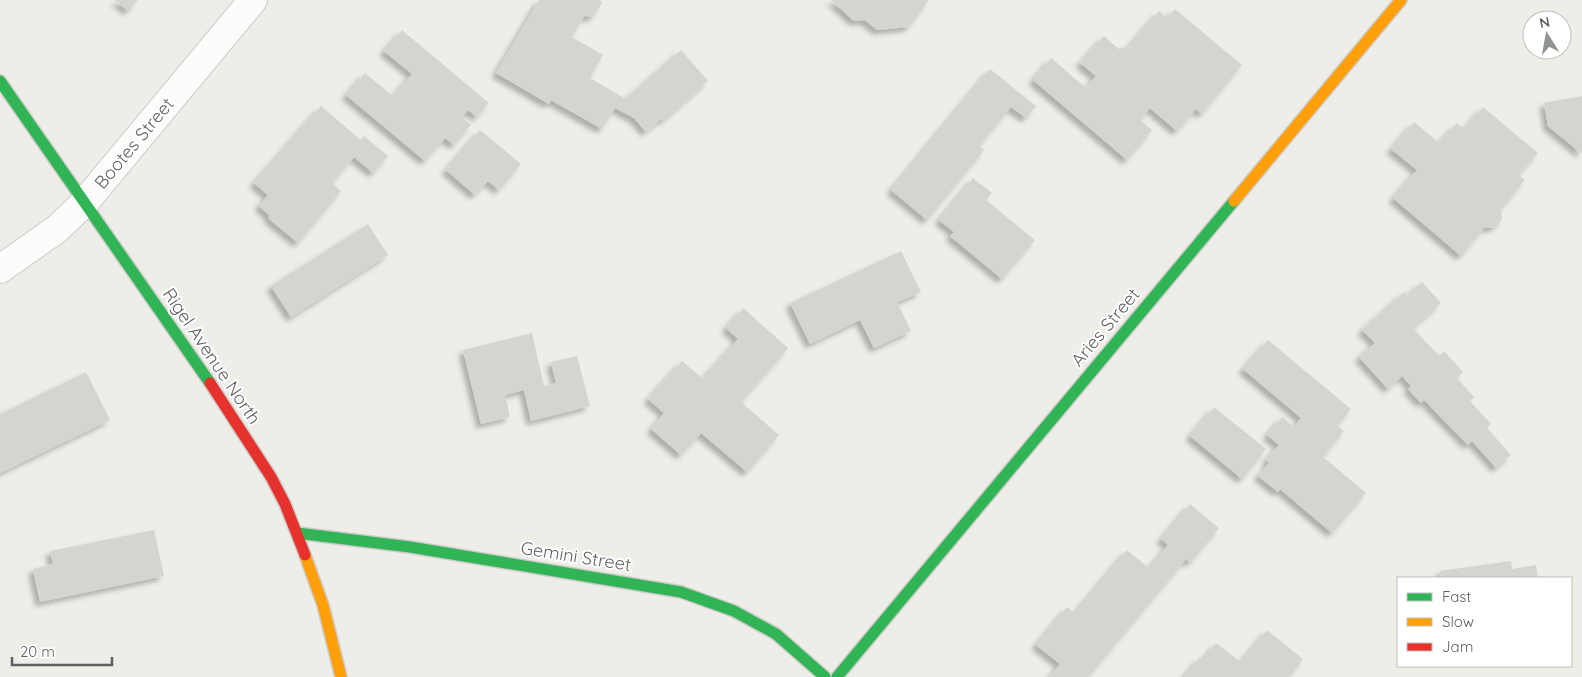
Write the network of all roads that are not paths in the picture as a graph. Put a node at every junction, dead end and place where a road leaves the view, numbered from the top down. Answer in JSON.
{"nodes":[{"id":1,"x":253,"y":0,"type":"edge"},
{"id":2,"x":1401,"y":0,"type":"edge"},
{"id":3,"x":0,"y":81,"type":"edge"},
{"id":4,"x":85,"y":202,"type":"junction"},
{"id":5,"x":0,"y":269,"type":"edge"},
{"id":6,"x":297,"y":533,"type":"junction"},
{"id":7,"x":341,"y":677,"type":"edge"},
{"id":8,"x":825,"y":677,"type":"edge"},
{"id":9,"x":837,"y":677,"type":"edge"}],
"edges":[{"from":1,"to":4,"type":"street","name":"Bootes Street"},
{"from":2,"to":9,"type":"street","name":"Aries Street"},
{"from":3,"to":4,"type":"street","name":"Rigel Avenue North"},
{"from":4,"to":5,"type":"street","name":"Bootes Street"},
{"from":4,"to":6,"type":"street","name":"Rigel Avenue North"},
{"from":6,"to":7,"type":"street","name":"Rigel Avenue North"},
{"from":6,"to":8,"type":"street","name":"Gemini Street"}]}
